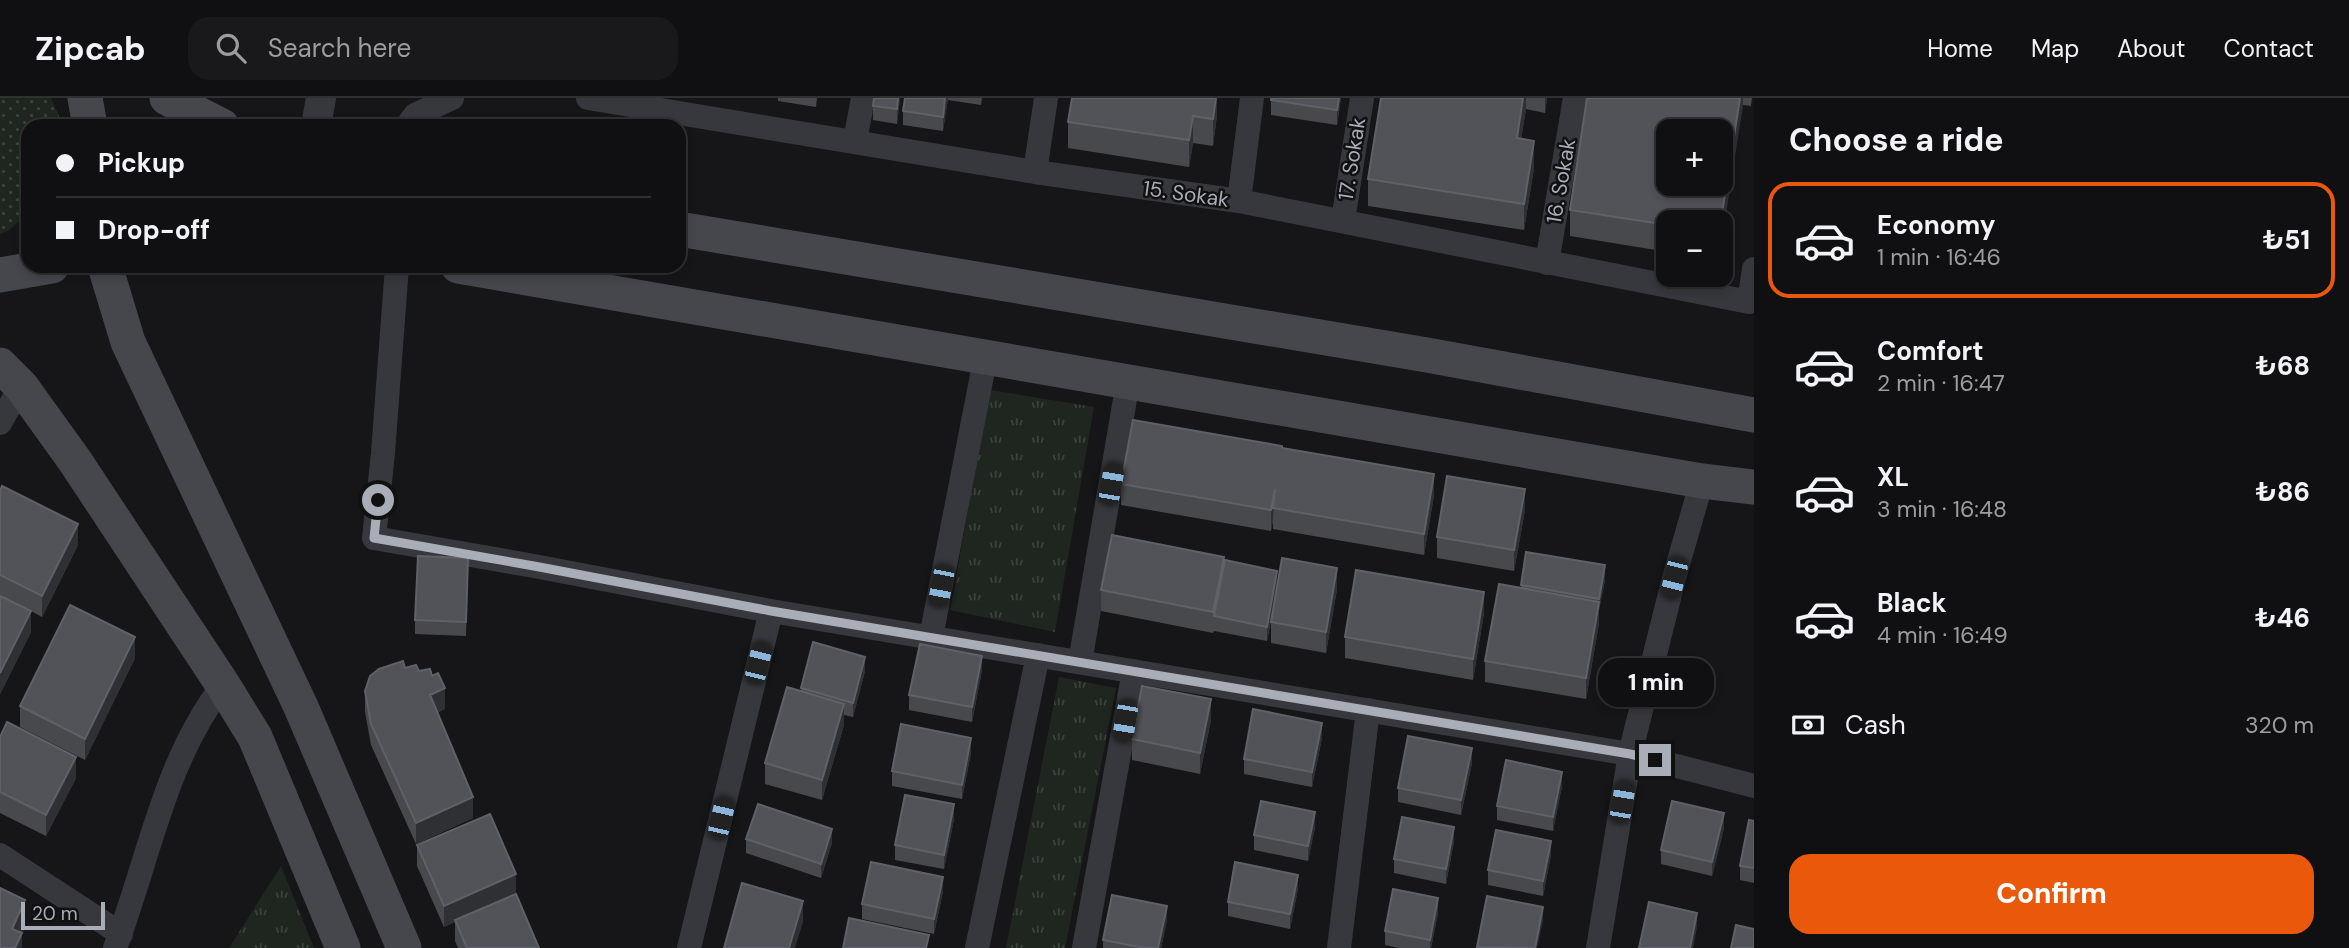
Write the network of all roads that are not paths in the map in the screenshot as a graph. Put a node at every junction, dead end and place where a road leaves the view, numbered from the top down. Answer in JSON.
{"nodes":[{"id":1,"x":85,"y":98,"type":"edge"},
{"id":2,"x":167,"y":98,"type":"edge"},
{"id":3,"x":321,"y":98,"type":"edge"},
{"id":4,"x":452,"y":98,"type":"edge"},
{"id":5,"x":588,"y":98,"type":"edge"},
{"id":6,"x":863,"y":98,"type":"edge"},
{"id":7,"x":1046,"y":98,"type":"edge"},
{"id":8,"x":1252,"y":98,"type":"edge"},
{"id":9,"x":1362,"y":98,"type":"edge"},
{"id":10,"x":1575,"y":98,"type":"edge"},
{"id":11,"x":691,"y":107,"type":"edge"},
{"id":12,"x":89,"y":119,"type":"edge"},
{"id":13,"x":208,"y":119,"type":"edge"},
{"id":14,"x":317,"y":119,"type":"edge"},
{"id":15,"x":412,"y":119,"type":"edge"},
{"id":16,"x":855,"y":141,"type":"junction"},
{"id":17,"x":1035,"y":172,"type":"junction"},
{"id":18,"x":1239,"y":201,"type":"junction"},
{"id":19,"x":1343,"y":221,"type":"junction"},
{"id":20,"x":686,"y":230,"type":"edge"},
{"id":21,"x":1547,"y":263,"type":"junction"},
{"id":22,"x":1754,"y":269,"type":"edge"},
{"id":23,"x":21,"y":271,"type":"edge"},
{"id":24,"x":107,"y":273,"type":"edge"},
{"id":25,"x":396,"y":273,"type":"edge"},
{"id":26,"x":500,"y":273,"type":"edge"},
{"id":27,"x":0,"y":275,"type":"edge"},
{"id":28,"x":986,"y":355,"type":"junction"},
{"id":29,"x":10,"y":376,"type":"edge"},
{"id":30,"x":1128,"y":382,"type":"junction"},
{"id":31,"x":1754,"y":415,"type":"edge"},
{"id":32,"x":0,"y":423,"type":"edge"},
{"id":33,"x":1702,"y":481,"type":"junction"},
{"id":34,"x":1754,"y":487,"type":"edge"},
{"id":35,"x":771,"y":611,"type":"junction"},
{"id":36,"x":931,"y":637,"type":"junction"},
{"id":37,"x":1038,"y":655,"type":"junction"},
{"id":38,"x":1080,"y":662,"type":"junction"},
{"id":39,"x":1134,"y":671,"type":"junction"},
{"id":40,"x":223,"y":685,"type":"junction"},
{"id":41,"x":1368,"y":710,"type":"junction"},
{"id":42,"x":1630,"y":754,"type":"junction"},
{"id":43,"x":1754,"y":786,"type":"edge"},
{"id":44,"x":0,"y":855,"type":"edge"},
{"id":45,"x":118,"y":941,"type":"edge"},
{"id":46,"x":343,"y":948,"type":"edge"},
{"id":47,"x":404,"y":948,"type":"edge"},
{"id":48,"x":689,"y":948,"type":"edge"},
{"id":49,"x":977,"y":948,"type":"edge"},
{"id":50,"x":1084,"y":948,"type":"edge"},
{"id":51,"x":1339,"y":948,"type":"edge"},
{"id":52,"x":1598,"y":948,"type":"edge"}],
"edges":[{"from":1,"to":12,"type":"main road"},
{"from":2,"to":13,"type":"main road"},
{"from":3,"to":14,"type":"street"},
{"from":4,"to":15,"type":"street"},
{"from":5,"to":11,"type":"street","name":"15. Sokak"},
{"from":6,"to":16,"type":"street"},
{"from":7,"to":17,"type":"street"},
{"from":8,"to":18,"type":"street"},
{"from":9,"to":19,"type":"street","name":"17. Sokak"},
{"from":10,"to":21,"type":"street","name":"16. Sokak"},
{"from":11,"to":16,"type":"street","name":"15. Sokak"},
{"from":16,"to":17,"type":"street","name":"15. Sokak"},
{"from":17,"to":18,"type":"street","name":"15. Sokak"},
{"from":18,"to":19,"type":"street","name":"15. Sokak"},
{"from":19,"to":21,"type":"street","name":"15. Sokak"},
{"from":20,"to":31,"type":"main road"},
{"from":21,"to":22,"type":"street","name":"15. Sokak"},
{"from":23,"to":27,"type":"main road"},
{"from":24,"to":47,"type":"main road"},
{"from":25,"to":35,"type":"street"},
{"from":26,"to":28,"type":"main road"},
{"from":28,"to":30,"type":"main road"},
{"from":28,"to":36,"type":"street"},
{"from":29,"to":32,"type":"street"},
{"from":29,"to":40,"type":"main road"},
{"from":30,"to":33,"type":"main road"},
{"from":30,"to":38,"type":"street"},
{"from":33,"to":34,"type":"main road"},
{"from":33,"to":42,"type":"street"},
{"from":35,"to":36,"type":"street"},
{"from":35,"to":48,"type":"street"},
{"from":36,"to":37,"type":"street"},
{"from":37,"to":38,"type":"street"},
{"from":37,"to":49,"type":"street"},
{"from":38,"to":39,"type":"street"},
{"from":39,"to":41,"type":"street"},
{"from":39,"to":50,"type":"street"},
{"from":40,"to":45,"type":"street"},
{"from":40,"to":46,"type":"main road"},
{"from":41,"to":42,"type":"street"},
{"from":41,"to":51,"type":"street"},
{"from":42,"to":43,"type":"street"},
{"from":42,"to":52,"type":"street"},
{"from":44,"to":45,"type":"street"}]}
